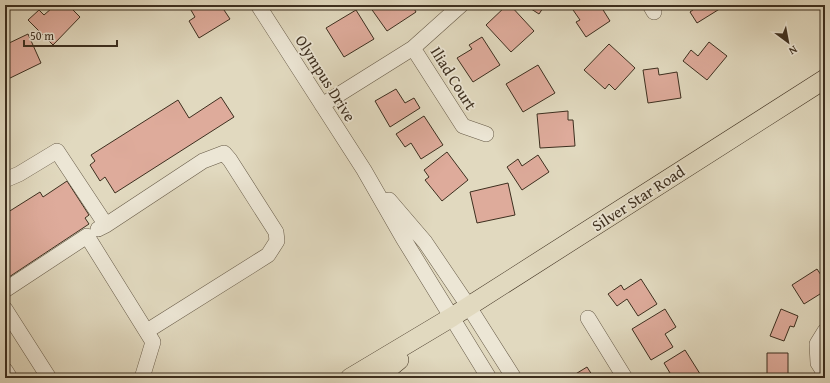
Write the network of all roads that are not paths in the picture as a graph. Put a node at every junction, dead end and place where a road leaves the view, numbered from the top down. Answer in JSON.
{"nodes":[{"id":1,"x":258,"y":5,"type":"edge"},
{"id":2,"x":461,"y":5,"type":"edge"},
{"id":3,"x":414,"y":48,"type":"junction"},
{"id":4,"x":824,"y":82,"type":"edge"},
{"id":5,"x":322,"y":105,"type":"junction"},
{"id":6,"x":486,"y":134,"type":"dead end"},
{"id":7,"x":364,"y":170,"type":"junction"},
{"id":8,"x":5,"y":180,"type":"edge"},
{"id":9,"x":106,"y":225,"type":"junction"},
{"id":10,"x":87,"y":236,"type":"junction"},
{"id":11,"x":5,"y":290,"type":"edge"},
{"id":12,"x":468,"y":307,"type":"junction"},
{"id":13,"x":5,"y":309,"type":"edge"},
{"id":14,"x":452,"y":318,"type":"junction"},
{"id":15,"x":588,"y":318,"type":"dead end"},
{"id":16,"x":147,"y":331,"type":"junction"},
{"id":17,"x":825,"y":331,"type":"edge"},
{"id":18,"x":5,"y":370,"type":"edge"},
{"id":19,"x":825,"y":374,"type":"edge"},
{"id":20,"x":10,"y":378,"type":"edge"},
{"id":21,"x":49,"y":378,"type":"edge"},
{"id":22,"x":142,"y":378,"type":"edge"},
{"id":23,"x":350,"y":378,"type":"edge"},
{"id":24,"x":377,"y":378,"type":"edge"},
{"id":25,"x":489,"y":378,"type":"edge"},
{"id":26,"x":514,"y":378,"type":"edge"},
{"id":27,"x":625,"y":378,"type":"edge"}],
"edges":[{"from":1,"to":5,"type":"street","name":"Olympus Drive"},
{"from":2,"to":3,"type":"street"},
{"from":3,"to":5,"type":"street"},
{"from":3,"to":6,"type":"street","name":"Iliad Court"},
{"from":4,"to":12,"type":"main road","name":"Silver Star Road"},
{"from":5,"to":7,"type":"street","name":"Olympus Drive"},
{"from":7,"to":12,"type":"street","name":"Olympus Drive"},
{"from":7,"to":14,"type":"street","name":"Olympus Drive"},
{"from":8,"to":9,"type":"street"},
{"from":9,"to":10,"type":"street"},
{"from":9,"to":16,"type":"street"},
{"from":10,"to":11,"type":"street"},
{"from":10,"to":16,"type":"street"},
{"from":12,"to":14,"type":"main road","name":"Silver Star Road"},
{"from":12,"to":26,"type":"street","name":"Olympus Drive"},
{"from":13,"to":21,"type":"street"},
{"from":14,"to":23,"type":"main road","name":"Silver Star Road"},
{"from":14,"to":24,"type":"main road","name":"Silver Star Road"},
{"from":14,"to":25,"type":"street","name":"Olympus Drive"},
{"from":15,"to":27,"type":"street"},
{"from":16,"to":22,"type":"street"},
{"from":17,"to":19,"type":"street"},
{"from":18,"to":20,"type":"street"}]}
